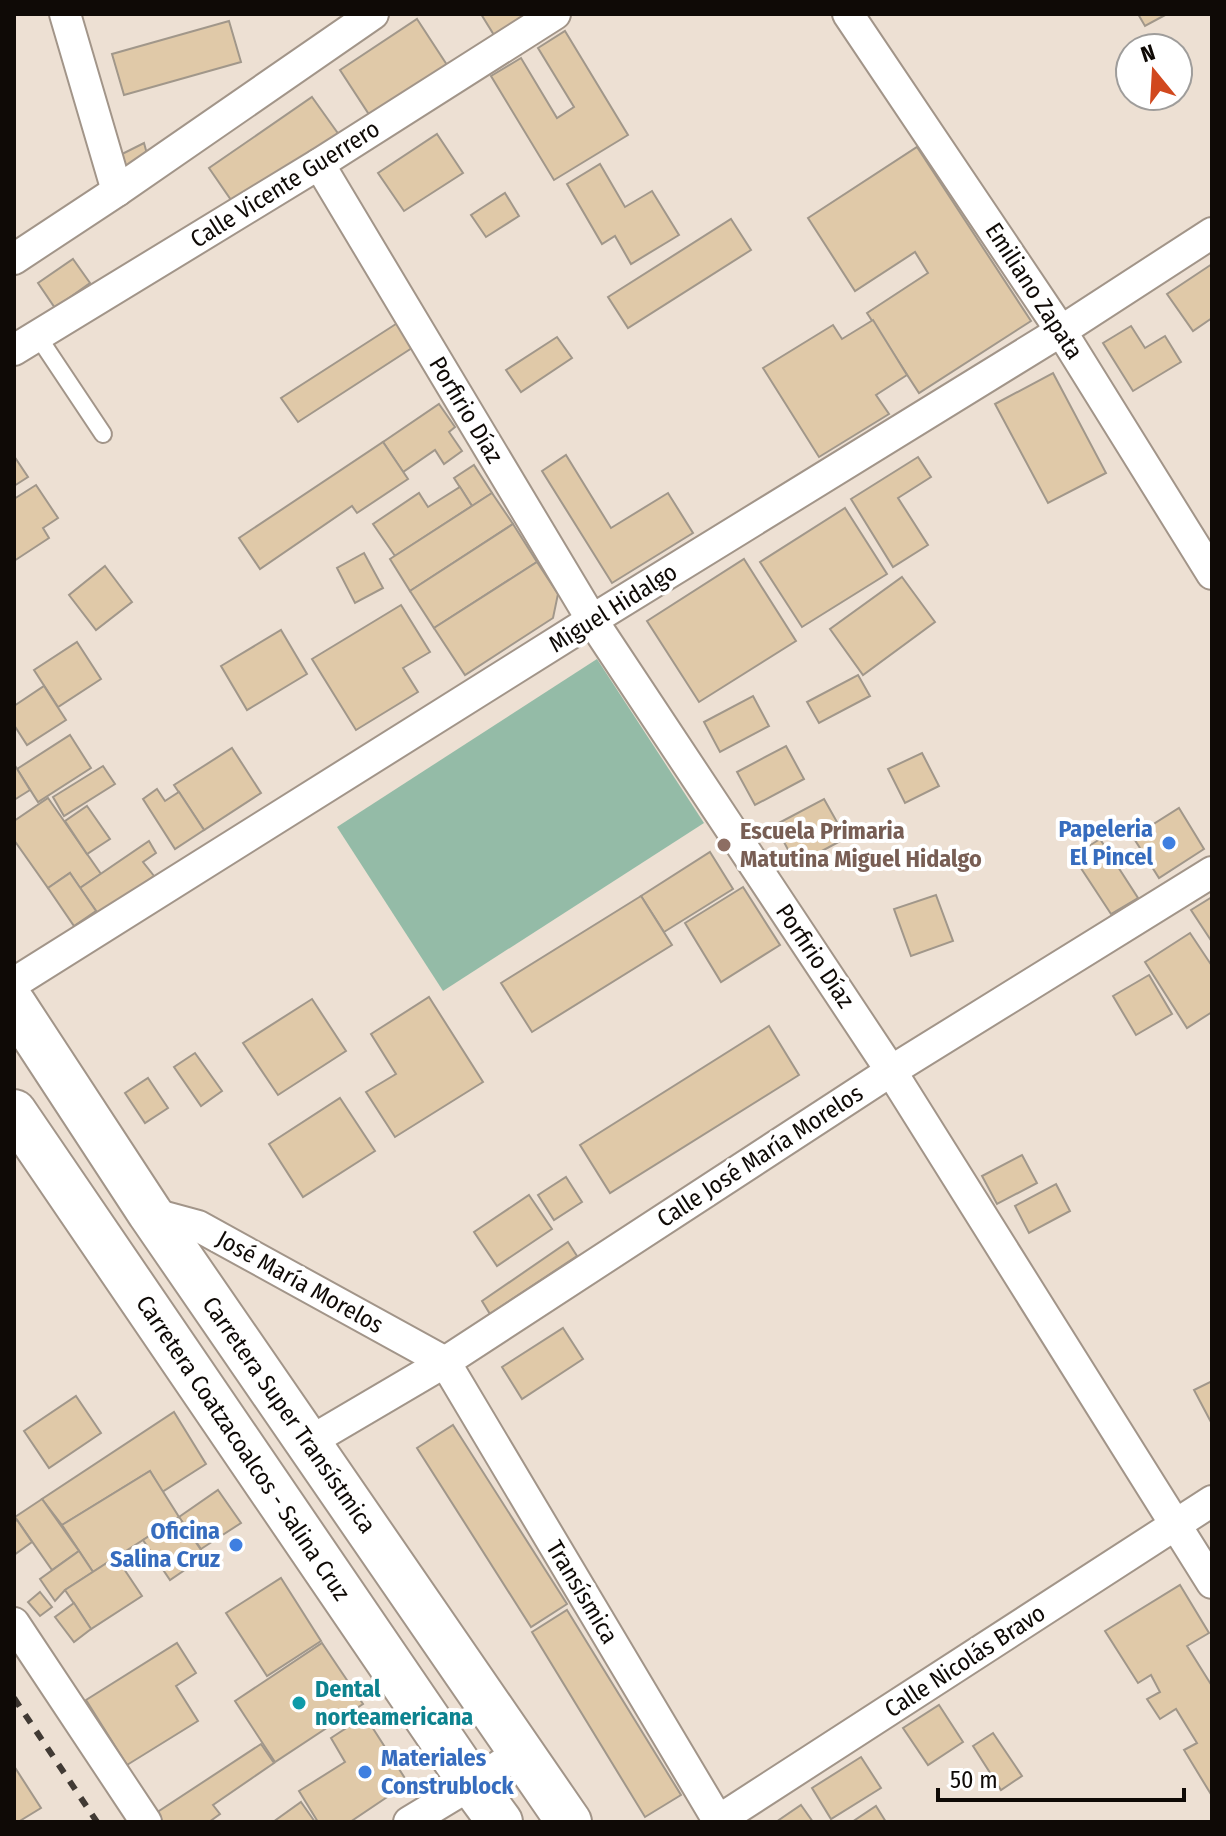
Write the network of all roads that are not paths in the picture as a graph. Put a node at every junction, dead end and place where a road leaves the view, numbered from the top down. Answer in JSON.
{"nodes":[{"id":1,"x":65,"y":14,"type":"edge"},
{"id":2,"x":373,"y":14,"type":"edge"},
{"id":3,"x":555,"y":14,"type":"edge"},
{"id":4,"x":848,"y":14,"type":"edge"},
{"id":5,"x":319,"y":164,"type":"junction"},
{"id":6,"x":117,"y":191,"type":"junction"},
{"id":7,"x":1212,"y":233,"type":"edge"},
{"id":8,"x":14,"y":259,"type":"edge"},
{"id":9,"x":1061,"y":331,"type":"junction"},
{"id":10,"x":26,"y":342,"type":"edge"},
{"id":11,"x":103,"y":434,"type":"dead end"},
{"id":12,"x":1208,"y":558,"type":"edge"},
{"id":13,"x":592,"y":620,"type":"junction"},
{"id":14,"x":1212,"y":872,"type":"edge"},
{"id":15,"x":14,"y":983,"type":"edge"},
{"id":16,"x":14,"y":1005,"type":"edge"},
{"id":17,"x":891,"y":1071,"type":"junction"},
{"id":18,"x":14,"y":1112,"type":"edge"},
{"id":19,"x":150,"y":1213,"type":"junction"},
{"id":20,"x":445,"y":1362,"type":"junction"},
{"id":21,"x":309,"y":1442,"type":"junction"},
{"id":22,"x":1212,"y":1501,"type":"edge"},
{"id":23,"x":1175,"y":1525,"type":"junction"},
{"id":24,"x":1212,"y":1583,"type":"edge"},
{"id":25,"x":14,"y":1623,"type":"edge"},
{"id":26,"x":520,"y":1752,"type":"junction"},
{"id":27,"x":472,"y":1784,"type":"junction"},
{"id":28,"x":719,"y":1821,"type":"edge"},
{"id":29,"x":146,"y":1822,"type":"edge"},
{"id":30,"x":409,"y":1822,"type":"edge"},
{"id":31,"x":500,"y":1822,"type":"edge"},
{"id":32,"x":569,"y":1822,"type":"edge"}],
"edges":[{"from":1,"to":6,"type":"street"},
{"from":2,"to":6,"type":"street"},
{"from":3,"to":5,"type":"street","name":"Calle Vicente Guerrero"},
{"from":4,"to":9,"type":"street","name":"Emiliano Zapata"},
{"from":5,"to":10,"type":"street","name":"Calle Vicente Guerrero"},
{"from":5,"to":13,"type":"street","name":"Porfirio Díaz"},
{"from":6,"to":8,"type":"street"},
{"from":7,"to":9,"type":"street","name":"Miguel Hidalgo"},
{"from":9,"to":12,"type":"street","name":"Emiliano Zapata"},
{"from":9,"to":13,"type":"street","name":"Miguel Hidalgo"},
{"from":10,"to":11,"type":"lane"},
{"from":13,"to":15,"type":"street","name":"Miguel Hidalgo"},
{"from":13,"to":17,"type":"street","name":"Porfirio Díaz"},
{"from":14,"to":17,"type":"street","name":"Calle José María Morelos"},
{"from":16,"to":19,"type":"main road","name":"Carretera Super Transístmica"},
{"from":17,"to":20,"type":"street","name":"Calle José María Morelos"},
{"from":17,"to":23,"type":"street","name":"Porfirio Díaz"},
{"from":18,"to":27,"type":"main road","name":"Carretera Coatzacoalcos - Salina Cruz"},
{"from":19,"to":20,"type":"street","name":"José María Morelos"},
{"from":19,"to":21,"type":"main road","name":"Carretera Super Transístmica"},
{"from":20,"to":21,"type":"street","name":"Calle José María Morelos"},
{"from":20,"to":28,"type":"street","name":"Transísmica"},
{"from":21,"to":26,"type":"main road","name":"Carretera Super Transístmica"},
{"from":22,"to":23,"type":"street","name":"Calle Nicolás Bravo"},
{"from":23,"to":24,"type":"street","name":"Porfirio Díaz"},
{"from":23,"to":28,"type":"street","name":"Calle Nicolás Bravo"},
{"from":25,"to":29,"type":"street"},
{"from":26,"to":27,"type":"street"},
{"from":26,"to":32,"type":"main road","name":"Carretera Super Transístmica"},
{"from":27,"to":30,"type":"street"},
{"from":27,"to":31,"type":"main road"}]}
